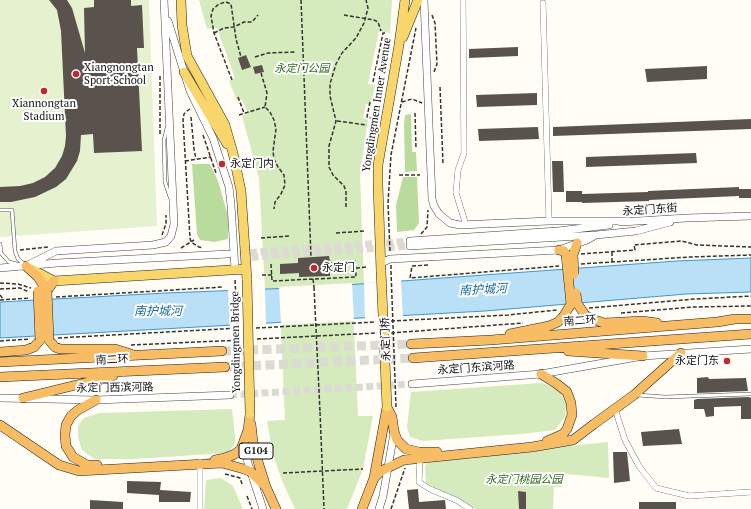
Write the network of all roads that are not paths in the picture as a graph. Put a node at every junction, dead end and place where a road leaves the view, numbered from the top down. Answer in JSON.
{"nodes":[{"id":1,"x":164,"y":0,"type":"edge"},
{"id":2,"x":181,"y":0,"type":"edge"},
{"id":3,"x":405,"y":0,"type":"edge"},
{"id":4,"x":418,"y":0,"type":"edge"},
{"id":5,"x":424,"y":0,"type":"edge"},
{"id":6,"x":463,"y":0,"type":"edge"},
{"id":7,"x":543,"y":3,"type":"dead end"},
{"id":8,"x":165,"y":11,"type":"junction"},
{"id":9,"x":399,"y":45,"type":"junction"},
{"id":10,"x":184,"y":72,"type":"junction"},
{"id":11,"x":233,"y":154,"type":"junction"},
{"id":12,"x":0,"y":210,"type":"edge"},
{"id":13,"x":751,"y":216,"type":"edge"},
{"id":14,"x":687,"y":218,"type":"junction"},
{"id":15,"x":549,"y":221,"type":"junction"},
{"id":16,"x":626,"y":222,"type":"junction"},
{"id":17,"x":466,"y":225,"type":"junction"},
{"id":18,"x":596,"y":235,"type":"junction"},
{"id":19,"x":577,"y":243,"type":"junction"},
{"id":20,"x":0,"y":244,"type":"edge"},
{"id":21,"x":566,"y":253,"type":"junction"},
{"id":22,"x":228,"y":257,"type":"tunnel mouth"},
{"id":23,"x":26,"y":266,"type":"junction"},
{"id":24,"x":381,"y":267,"type":"junction"},
{"id":25,"x":0,"y":268,"type":"edge"},
{"id":26,"x":246,"y":269,"type":"junction"},
{"id":27,"x":235,"y":270,"type":"junction"},
{"id":28,"x":54,"y":281,"type":"junction"},
{"id":29,"x":42,"y":294,"type":"junction"},
{"id":30,"x":751,"y":319,"type":"edge"},
{"id":31,"x":679,"y":325,"type":"junction"},
{"id":32,"x":751,"y":334,"type":"edge"},
{"id":33,"x":45,"y":340,"type":"junction"},
{"id":34,"x":491,"y":340,"type":"junction"},
{"id":35,"x":411,"y":344,"type":"tunnel mouth"},
{"id":36,"x":535,"y":349,"type":"junction"},
{"id":37,"x":751,"y":349,"type":"edge"},
{"id":38,"x":222,"y":351,"type":"tunnel mouth"},
{"id":39,"x":0,"y":352,"type":"edge"},
{"id":40,"x":681,"y":353,"type":"junction"},
{"id":41,"x":136,"y":356,"type":"junction"},
{"id":42,"x":643,"y":356,"type":"junction"},
{"id":43,"x":413,"y":358,"type":"tunnel mouth"},
{"id":44,"x":0,"y":362,"type":"edge"},
{"id":45,"x":225,"y":367,"type":"tunnel mouth"},
{"id":46,"x":134,"y":370,"type":"junction"},
{"id":47,"x":541,"y":374,"type":"junction"},
{"id":48,"x":0,"y":377,"type":"edge"},
{"id":49,"x":412,"y":384,"type":"tunnel mouth"},
{"id":50,"x":230,"y":394,"type":"tunnel mouth"},
{"id":51,"x":751,"y":394,"type":"edge"},
{"id":52,"x":634,"y":395,"type":"junction"},
{"id":53,"x":0,"y":398,"type":"edge"},
{"id":54,"x":23,"y":398,"type":"junction"},
{"id":55,"x":96,"y":400,"type":"junction"},
{"id":56,"x":387,"y":407,"type":"junction"},
{"id":57,"x":615,"y":409,"type":"junction"},
{"id":58,"x":250,"y":414,"type":"junction"},
{"id":59,"x":0,"y":425,"type":"edge"},
{"id":60,"x":394,"y":431,"type":"junction"},
{"id":61,"x":244,"y":441,"type":"junction"},
{"id":62,"x":420,"y":459,"type":"junction"},
{"id":63,"x":200,"y":464,"type":"junction"},
{"id":64,"x":389,"y":466,"type":"junction"},
{"id":65,"x":251,"y":472,"type":"junction"},
{"id":66,"x":374,"y":478,"type":"junction"},
{"id":67,"x":266,"y":488,"type":"junction"},
{"id":68,"x":751,"y":492,"type":"edge"},
{"id":69,"x":200,"y":509,"type":"edge"},
{"id":70,"x":263,"y":509,"type":"edge"},
{"id":71,"x":276,"y":509,"type":"edge"},
{"id":72,"x":362,"y":509,"type":"edge"},
{"id":73,"x":379,"y":509,"type":"edge"},
{"id":74,"x":470,"y":509,"type":"edge"}],
"edges":[{"from":1,"to":8,"type":"street"},
{"from":2,"to":11,"type":"main road"},
{"from":3,"to":9,"type":"main road","name":"Yongdingmen Inner Avenue"},
{"from":4,"to":9,"type":"main road"},
{"from":5,"to":17,"type":"street"},
{"from":6,"to":17,"type":"street"},
{"from":7,"to":15,"type":"street"},
{"from":8,"to":10,"type":"street"},
{"from":8,"to":23,"type":"street"},
{"from":9,"to":24,"type":"main road","name":"Yongdingmen Inner Avenue"},
{"from":10,"to":11,"type":"main road"},
{"from":10,"to":27,"type":"street"},
{"from":11,"to":26,"type":"main road"},
{"from":12,"to":23,"type":"lane"},
{"from":13,"to":14,"type":"street"},
{"from":14,"to":16,"type":"street","name":"永定门东街"},
{"from":14,"to":18,"type":"street","name":"永定门东街"},
{"from":15,"to":16,"type":"street"},
{"from":15,"to":17,"type":"street"},
{"from":16,"to":18,"type":"street","name":"永定门东街"},
{"from":18,"to":19,"type":"street"},
{"from":19,"to":21,"type":"highway"},
{"from":19,"to":21,"type":"street"},
{"from":20,"to":23,"type":"lane"},
{"from":21,"to":24,"type":"street"},
{"from":21,"to":31,"type":"highway","bridge":true},
{"from":21,"to":34,"type":"highway","bridge":true},
{"from":22,"to":23,"type":"street"},
{"from":23,"to":25,"type":"street"},
{"from":23,"to":28,"type":"main road"},
{"from":23,"to":29,"type":"highway"},
{"from":24,"to":56,"type":"main road","bridge":true},
{"from":26,"to":27,"type":"main road"},
{"from":26,"to":58,"type":"main road","name":"Yongdingmen Bridge","bridge":true},
{"from":27,"to":28,"type":"main road"},
{"from":28,"to":29,"type":"highway"},
{"from":29,"to":33,"type":"highway","bridge":true},
{"from":30,"to":31,"type":"highway","name":"南二环"},
{"from":31,"to":34,"type":"highway","name":"南二环"},
{"from":32,"to":36,"type":"highway"},
{"from":33,"to":39,"type":"highway"},
{"from":33,"to":41,"type":"highway"},
{"from":34,"to":35,"type":"highway","name":"南二环"},
{"from":36,"to":42,"type":"highway"},
{"from":36,"to":43,"type":"highway"},
{"from":37,"to":40,"type":"street","name":"永定门东滨河路"},
{"from":38,"to":41,"type":"highway","name":"南二环"},
{"from":40,"to":42,"type":"street","name":"永定门东滨河路"},
{"from":40,"to":52,"type":"highway"},
{"from":41,"to":44,"type":"highway","name":"南二环"},
{"from":42,"to":47,"type":"street","name":"永定门东滨河路"},
{"from":45,"to":46,"type":"highway","name":"南二环"},
{"from":46,"to":48,"type":"highway","name":"南二环"},
{"from":46,"to":54,"type":"highway"},
{"from":47,"to":49,"type":"street","name":"永定门东滨河路"},
{"from":47,"to":60,"type":"highway"},
{"from":50,"to":55,"type":"street","name":"永定门西滨河路"},
{"from":51,"to":52,"type":"lane"},
{"from":52,"to":57,"type":"highway"},
{"from":53,"to":54,"type":"street","name":"永定门西滨河路"},
{"from":54,"to":55,"type":"street","name":"永定门西滨河路"},
{"from":55,"to":63,"type":"highway"},
{"from":56,"to":60,"type":"highway"},
{"from":56,"to":66,"type":"highway"},
{"from":57,"to":62,"type":"highway"},
{"from":57,"to":68,"type":"street"},
{"from":58,"to":61,"type":"highway"},
{"from":58,"to":67,"type":"highway","number":"G104"},
{"from":59,"to":63,"type":"highway"},
{"from":60,"to":64,"type":"street"},
{"from":61,"to":63,"type":"highway"},
{"from":61,"to":65,"type":"street"},
{"from":62,"to":64,"type":"highway"},
{"from":62,"to":74,"type":"street"},
{"from":63,"to":65,"type":"highway"},
{"from":63,"to":69,"type":"street"},
{"from":64,"to":66,"type":"highway"},
{"from":64,"to":73,"type":"street"},
{"from":65,"to":67,"type":"highway"},
{"from":65,"to":70,"type":"street"},
{"from":66,"to":72,"type":"highway"},
{"from":67,"to":71,"type":"highway","number":"G104"}]}
